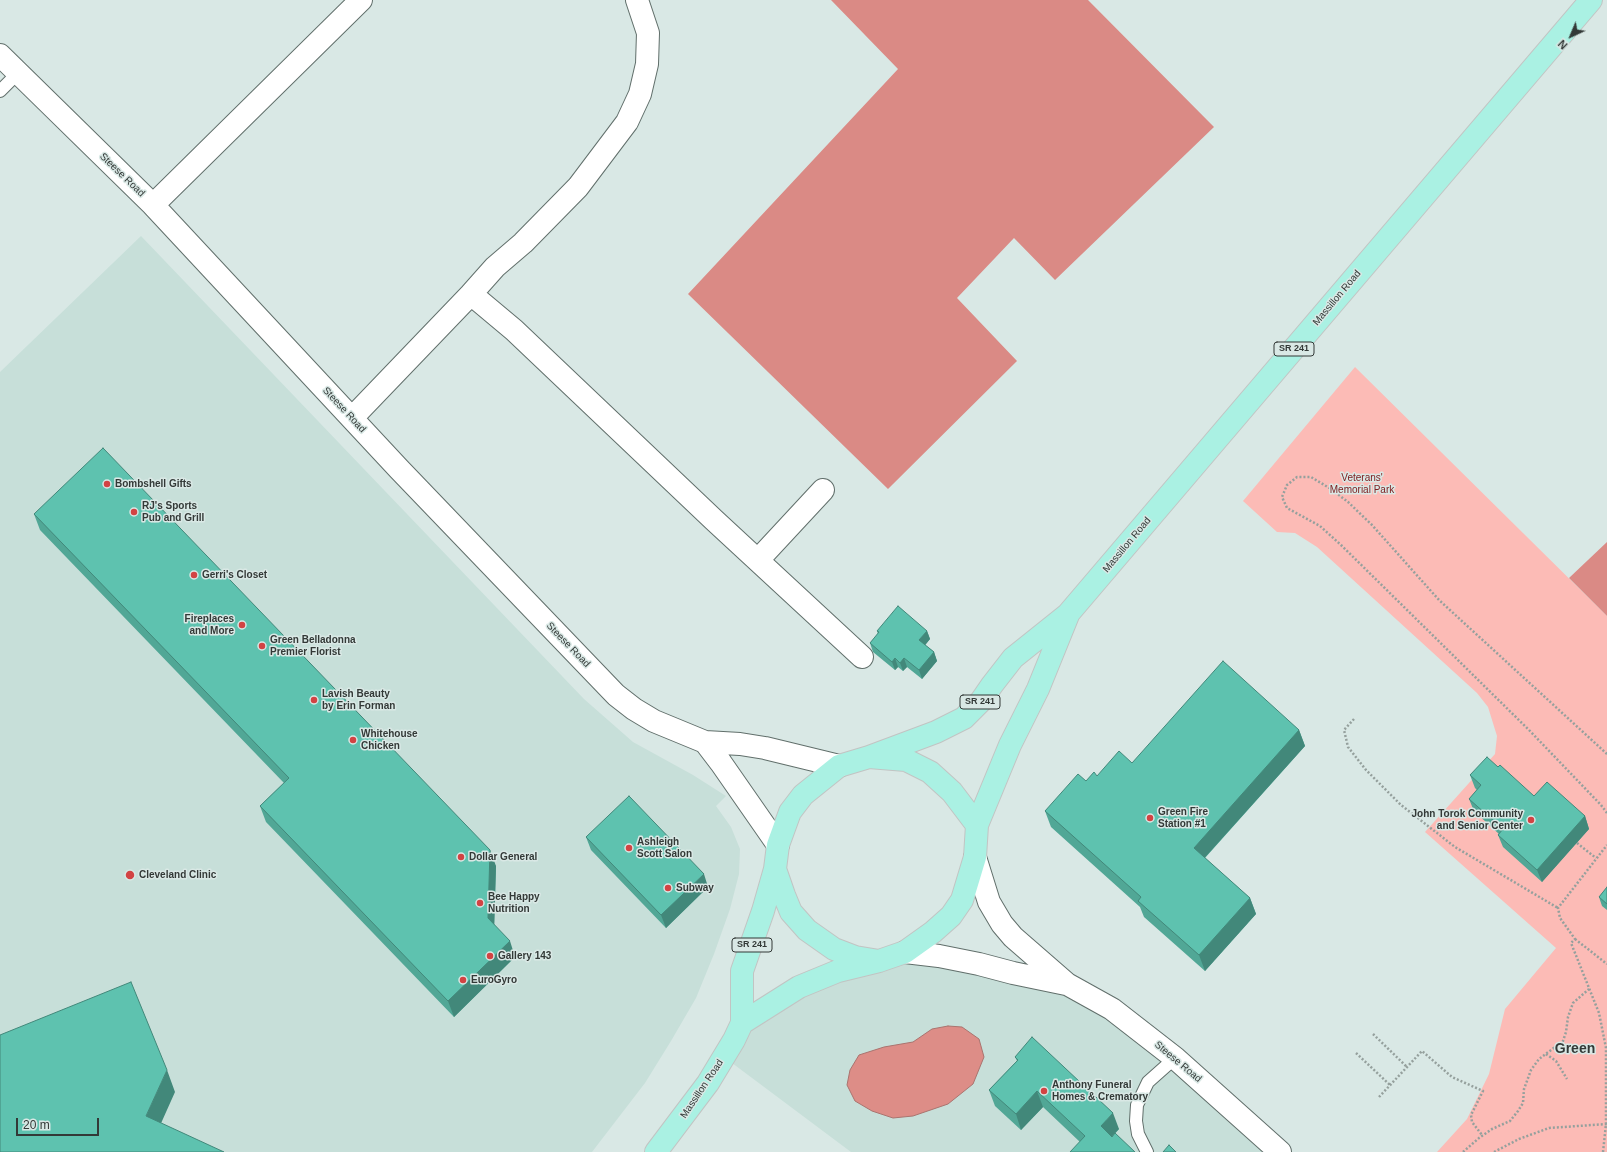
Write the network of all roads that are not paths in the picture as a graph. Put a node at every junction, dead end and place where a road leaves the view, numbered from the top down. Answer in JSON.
{"nodes":[{"id":1,"x":361,"y":0,"type":"edge"},
{"id":2,"x":637,"y":0,"type":"edge"},
{"id":3,"x":1591,"y":0,"type":"edge"},
{"id":4,"x":0,"y":55,"type":"edge"},
{"id":5,"x":18,"y":73,"type":"junction"},
{"id":6,"x":0,"y":91,"type":"edge"},
{"id":7,"x":153,"y":205,"type":"junction"},
{"id":8,"x":471,"y":294,"type":"junction"},
{"id":9,"x":352,"y":418,"type":"junction"},
{"id":10,"x":822,"y":490,"type":"dead end"},
{"id":11,"x":758,"y":560,"type":"junction"},
{"id":12,"x":1068,"y":614,"type":"junction"},
{"id":13,"x":862,"y":657,"type":"dead end"},
{"id":14,"x":705,"y":742,"type":"junction"},
{"id":15,"x":869,"y":757,"type":"junction"},
{"id":16,"x":839,"y":766,"type":"junction"},
{"id":17,"x":977,"y":825,"type":"junction"},
{"id":18,"x":778,"y":845,"type":"junction"},
{"id":19,"x":975,"y":857,"type":"junction"},
{"id":20,"x":775,"y":869,"type":"junction"},
{"id":21,"x":905,"y":952,"type":"junction"},
{"id":22,"x":879,"y":961,"type":"junction"},
{"id":23,"x":1067,"y":984,"type":"junction"},
{"id":24,"x":742,"y":1023,"type":"junction"},
{"id":25,"x":1175,"y":1058,"type":"junction"},
{"id":26,"x":656,"y":1152,"type":"edge"},
{"id":27,"x":1147,"y":1152,"type":"edge"},
{"id":28,"x":1280,"y":1152,"type":"edge"}],
"edges":[{"from":1,"to":7,"type":"street"},
{"from":2,"to":8,"type":"street"},
{"from":3,"to":12,"type":"main road","name":"Massillon Road","number":"SR 241"},
{"from":4,"to":5,"type":"street","name":"Steese Road"},
{"from":5,"to":6,"type":"lane"},
{"from":5,"to":7,"type":"street","name":"Steese Road"},
{"from":7,"to":9,"type":"street","name":"Steese Road"},
{"from":8,"to":9,"type":"street"},
{"from":8,"to":11,"type":"street"},
{"from":9,"to":14,"type":"street","name":"Steese Road"},
{"from":10,"to":11,"type":"street"},
{"from":11,"to":13,"type":"street"},
{"from":12,"to":15,"type":"main road","name":"Massillon Road","number":"SR 241"},
{"from":12,"to":17,"type":"main road","name":"Massillon Road","number":"SR 241"},
{"from":14,"to":16,"type":"street","name":"Steese Road"},
{"from":14,"to":18,"type":"street"},
{"from":15,"to":16,"type":"main road","number":"SR 241"},
{"from":15,"to":17,"type":"main road"},
{"from":16,"to":18,"type":"main road","number":"SR 241"},
{"from":17,"to":19,"type":"main road","number":"SR 241"},
{"from":18,"to":20,"type":"main road","number":"SR 241"},
{"from":19,"to":21,"type":"main road","number":"SR 241"},
{"from":19,"to":23,"type":"street","name":"Steese Road"},
{"from":20,"to":22,"type":"main road"},
{"from":20,"to":24,"type":"main road","name":"Massillon Road","number":"SR 241"},
{"from":21,"to":22,"type":"main road","number":"SR 241"},
{"from":21,"to":23,"type":"street","name":"Steese Road"},
{"from":22,"to":24,"type":"main road","number":"SR 241"},
{"from":23,"to":25,"type":"street","name":"Steese Road"},
{"from":24,"to":26,"type":"main road","name":"Massillon Road","number":"SR 241"},
{"from":25,"to":27,"type":"lane"},
{"from":25,"to":28,"type":"street","name":"Steese Road"}]}
